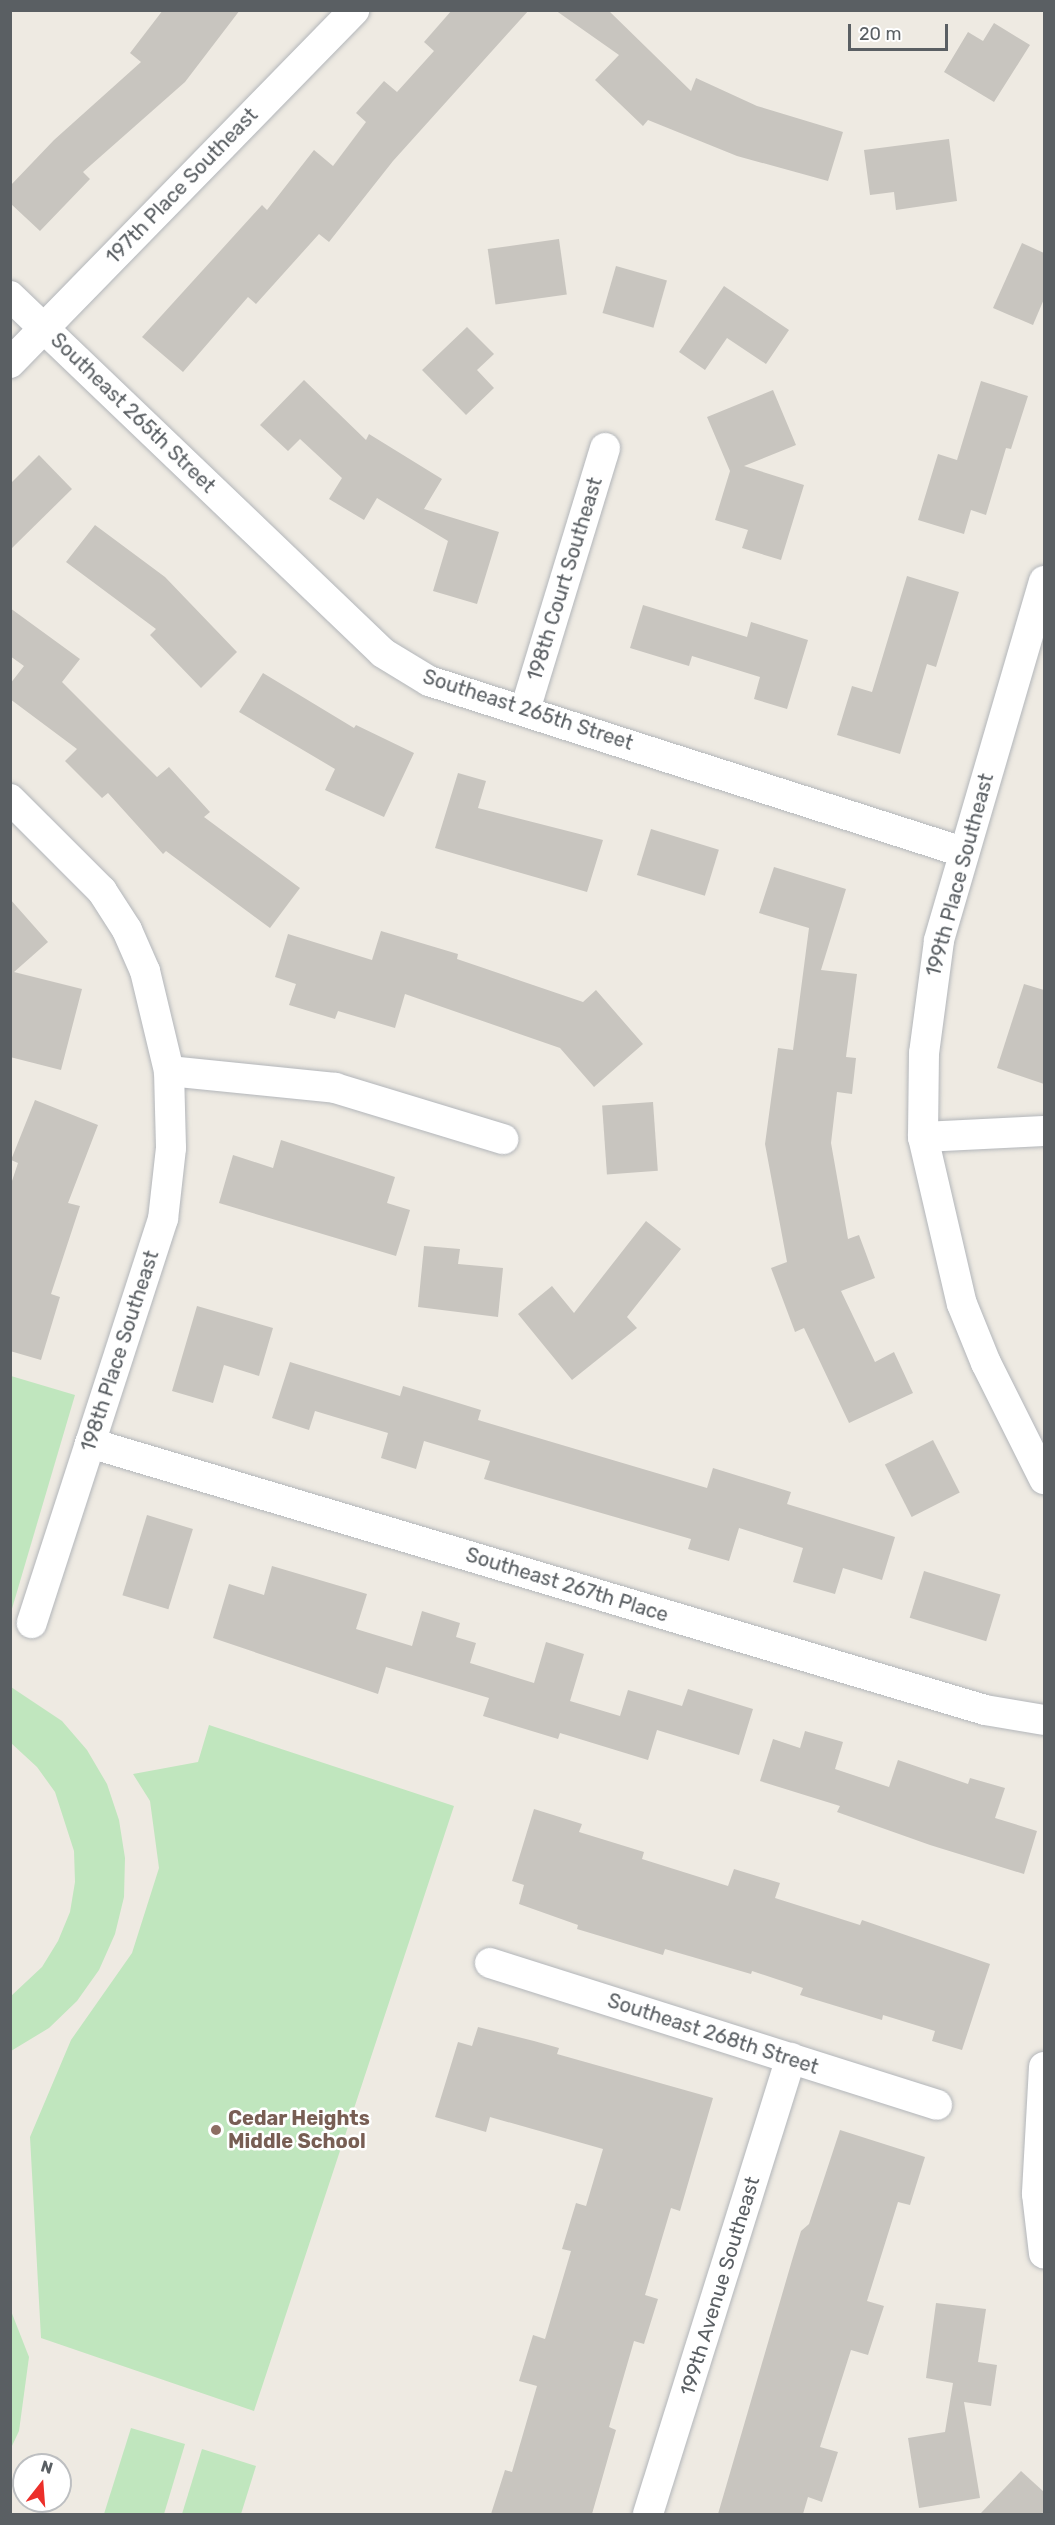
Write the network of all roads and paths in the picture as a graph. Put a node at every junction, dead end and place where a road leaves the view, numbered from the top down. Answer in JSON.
{"nodes":[{"id":1,"x":354,"y":10,"type":"edge"},
{"id":2,"x":10,"y":296,"type":"edge"},
{"id":3,"x":44,"y":327,"type":"junction"},
{"id":4,"x":10,"y":363,"type":"edge"},
{"id":5,"x":605,"y":448,"type":"dead end"},
{"id":6,"x":1044,"y":580,"type":"edge"},
{"id":7,"x":525,"y":710,"type":"junction"},
{"id":8,"x":10,"y":799,"type":"edge"},
{"id":9,"x":963,"y":852,"type":"junction"},
{"id":10,"x":169,"y":1071,"type":"junction"},
{"id":11,"x":1044,"y":1131,"type":"edge"},
{"id":12,"x":923,"y":1137,"type":"junction"},
{"id":13,"x":503,"y":1139,"type":"dead end"},
{"id":14,"x":90,"y":1443,"type":"junction"},
{"id":15,"x":1044,"y":1479,"type":"edge"},
{"id":16,"x":33,"y":1623,"type":"dead end"},
{"id":17,"x":1044,"y":1720,"type":"edge"},
{"id":18,"x":490,"y":1963,"type":"dead end"},
{"id":19,"x":791,"y":2058,"type":"junction"},
{"id":20,"x":1044,"y":2067,"type":"edge"},
{"id":21,"x":937,"y":2105,"type":"dead end"},
{"id":22,"x":1044,"y":2254,"type":"edge"},
{"id":23,"x":648,"y":2514,"type":"edge"}],
"edges":[{"from":1,"to":3,"type":"street","name":"197th Place Southeast"},
{"from":2,"to":3,"type":"street","name":"Southeast 265th Street"},
{"from":3,"to":4,"type":"street","name":"197th Place Southeast"},
{"from":3,"to":7,"type":"street","name":"Southeast 265th Street"},
{"from":5,"to":7,"type":"street","name":"198th Court Southeast"},
{"from":6,"to":9,"type":"street","name":"199th Place Southeast"},
{"from":7,"to":9,"type":"street","name":"Southeast 265th Street"},
{"from":8,"to":10,"type":"street","name":"198th Place Southeast"},
{"from":9,"to":12,"type":"street","name":"199th Place Southeast"},
{"from":10,"to":13,"type":"street"},
{"from":10,"to":14,"type":"street","name":"198th Place Southeast"},
{"from":11,"to":12,"type":"street"},
{"from":12,"to":15,"type":"street","name":"199th Place Southeast"},
{"from":14,"to":16,"type":"street","name":"198th Place Southeast"},
{"from":14,"to":17,"type":"street","name":"Southeast 267th Place"},
{"from":18,"to":19,"type":"street","name":"Southeast 268th Street"},
{"from":19,"to":21,"type":"street","name":"Southeast 268th Street"},
{"from":19,"to":23,"type":"street","name":"199th Avenue Southeast"},
{"from":20,"to":22,"type":"street"}]}
